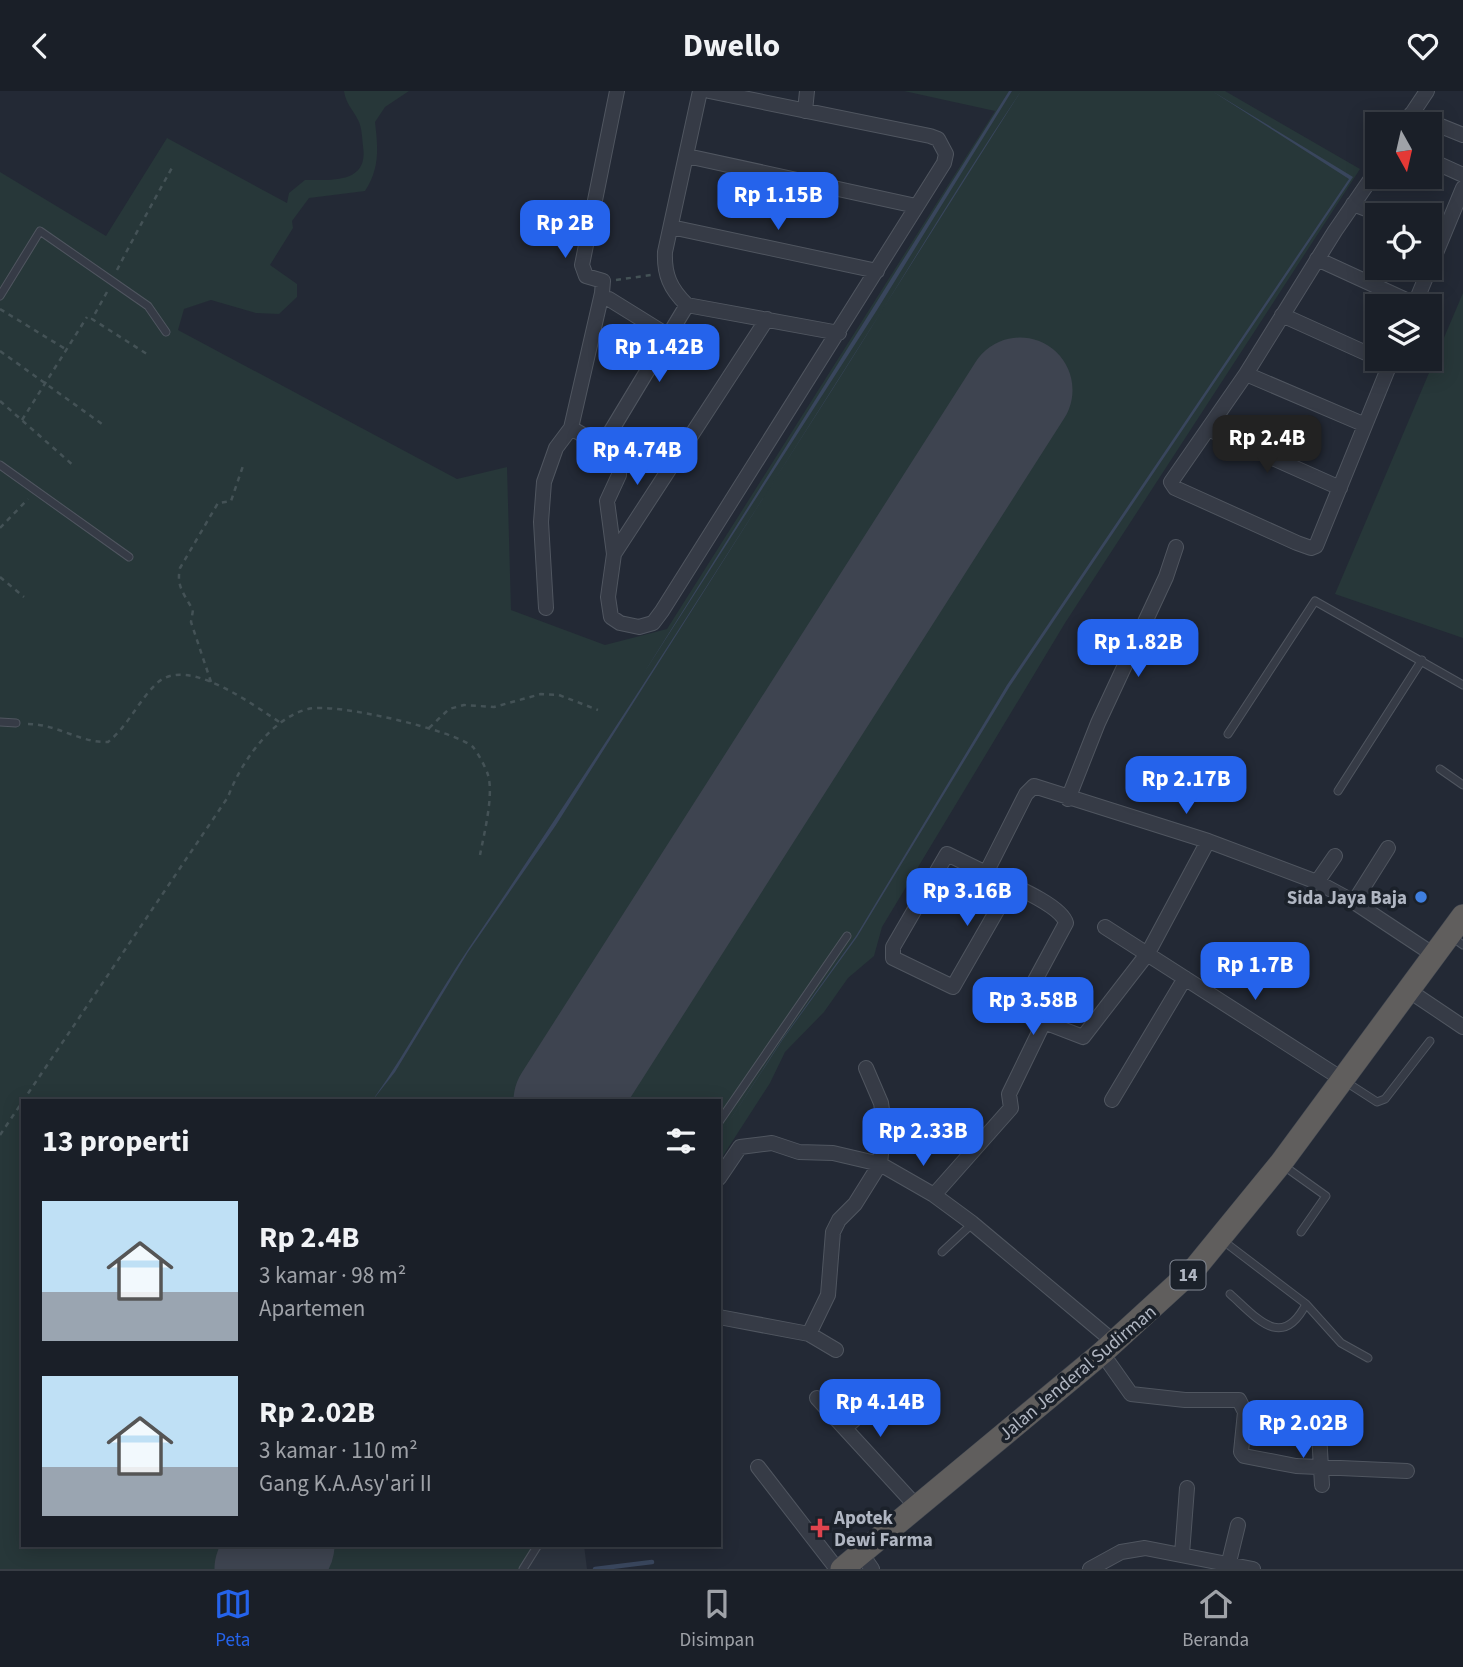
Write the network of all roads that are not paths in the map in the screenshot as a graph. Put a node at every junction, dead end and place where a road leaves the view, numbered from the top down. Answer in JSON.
{"nodes":[{"id":1,"x":617,"y":91,"type":"edge"},
{"id":2,"x":700,"y":91,"type":"edge"},
{"id":3,"x":709,"y":91,"type":"edge"},
{"id":4,"x":807,"y":91,"type":"edge"},
{"id":5,"x":1427,"y":91,"type":"edge"},
{"id":6,"x":806,"y":111,"type":"junction"},
{"id":7,"x":1413,"y":112,"type":"edge"},
{"id":8,"x":1442,"y":129,"type":"edge"},
{"id":9,"x":1463,"y":135,"type":"edge"},
{"id":10,"x":687,"y":156,"type":"junction"},
{"id":11,"x":1442,"y":165,"type":"edge"},
{"id":12,"x":1463,"y":174,"type":"edge"},
{"id":13,"x":1365,"y":187,"type":"edge"},
{"id":14,"x":1463,"y":188,"type":"edge"},
{"id":15,"x":1353,"y":204,"type":"junction"},
{"id":16,"x":916,"y":206,"type":"junction"},
{"id":17,"x":1365,"y":209,"type":"edge"},
{"id":18,"x":1442,"y":226,"type":"edge"},
{"id":19,"x":671,"y":227,"type":"junction"},
{"id":20,"x":1317,"y":259,"type":"junction"},
{"id":21,"x":877,"y":271,"type":"junction"},
{"id":22,"x":1391,"y":294,"type":"edge"},
{"id":23,"x":0,"y":296,"type":"edge"},
{"id":24,"x":608,"y":299,"type":"dead end"},
{"id":25,"x":687,"y":305,"type":"junction"},
{"id":26,"x":1282,"y":315,"type":"junction"},
{"id":27,"x":767,"y":319,"type":"junction"},
{"id":28,"x":166,"y":332,"type":"dead end"},
{"id":29,"x":839,"y":333,"type":"junction"},
{"id":30,"x":667,"y":335,"type":"junction"},
{"id":31,"x":1365,"y":352,"type":"edge"},
{"id":32,"x":1380,"y":371,"type":"edge"},
{"id":33,"x":1246,"y":374,"type":"junction"},
{"id":34,"x":1363,"y":424,"type":"junction"},
{"id":35,"x":571,"y":428,"type":"junction"},
{"id":36,"x":1208,"y":429,"type":"junction"},
{"id":37,"x":602,"y":446,"type":"junction"},
{"id":38,"x":0,"y":465,"type":"edge"},
{"id":39,"x":1340,"y":488,"type":"junction"},
{"id":40,"x":1176,"y":547,"type":"dead end"},
{"id":41,"x":614,"y":554,"type":"junction"},
{"id":42,"x":129,"y":557,"type":"dead end"},
{"id":43,"x":546,"y":608,"type":"dead end"},
{"id":44,"x":1422,"y":660,"type":"junction"},
{"id":45,"x":1463,"y":685,"type":"edge"},
{"id":46,"x":2,"y":723,"type":"edge"},
{"id":47,"x":16,"y":723,"type":"road end"},
{"id":48,"x":1228,"y":734,"type":"dead end"},
{"id":49,"x":1440,"y":769,"type":"dead end"},
{"id":50,"x":1463,"y":785,"type":"edge"},
{"id":51,"x":1338,"y":791,"type":"dead end"},
{"id":52,"x":1068,"y":799,"type":"junction"},
{"id":53,"x":1208,"y":841,"type":"junction"},
{"id":54,"x":1388,"y":848,"type":"dead end"},
{"id":55,"x":1335,"y":856,"type":"dead end"},
{"id":56,"x":986,"y":873,"type":"junction"},
{"id":57,"x":1317,"y":883,"type":"junction"},
{"id":58,"x":1011,"y":886,"type":"junction"},
{"id":59,"x":1354,"y":902,"type":"junction"},
{"id":60,"x":1463,"y":916,"type":"edge"},
{"id":61,"x":1105,"y":927,"type":"dead end"},
{"id":62,"x":847,"y":936,"type":"dead end"},
{"id":63,"x":1456,"y":940,"type":"edge"},
{"id":64,"x":1148,"y":953,"type":"junction"},
{"id":65,"x":1434,"y":955,"type":"junction"},
{"id":66,"x":1185,"y":978,"type":"junction"},
{"id":67,"x":1408,"y":991,"type":"junction"},
{"id":68,"x":1044,"y":1022,"type":"junction"},
{"id":69,"x":1463,"y":1027,"type":"edge"},
{"id":70,"x":1430,"y":1041,"type":"dead end"},
{"id":71,"x":866,"y":1068,"type":"dead end"},
{"id":72,"x":1342,"y":1079,"type":"junction"},
{"id":73,"x":1112,"y":1100,"type":"dead end"},
{"id":74,"x":721,"y":1119,"type":"edge"},
{"id":75,"x":1281,"y":1163,"type":"junction"},
{"id":76,"x":880,"y":1164,"type":"junction"},
{"id":77,"x":721,"y":1175,"type":"edge"},
{"id":78,"x":934,"y":1195,"type":"junction"},
{"id":79,"x":972,"y":1223,"type":"junction"},
{"id":80,"x":1301,"y":1232,"type":"dead end"},
{"id":81,"x":1222,"y":1239,"type":"junction"},
{"id":82,"x":942,"y":1252,"type":"dead end"},
{"id":83,"x":1230,"y":1294,"type":"dead end"},
{"id":84,"x":1306,"y":1304,"type":"junction"},
{"id":85,"x":721,"y":1317,"type":"edge"},
{"id":86,"x":809,"y":1334,"type":"junction"},
{"id":87,"x":1108,"y":1347,"type":"junction"},
{"id":88,"x":836,"y":1350,"type":"dead end"},
{"id":89,"x":1368,"y":1358,"type":"dead end"},
{"id":90,"x":906,"y":1388,"type":"dead end"},
{"id":91,"x":817,"y":1398,"type":"dead end"},
{"id":92,"x":846,"y":1427,"type":"junction"},
{"id":93,"x":1319,"y":1433,"type":"dead end"},
{"id":94,"x":1321,"y":1466,"type":"junction"},
{"id":95,"x":758,"y":1467,"type":"dead end"},
{"id":96,"x":1407,"y":1471,"type":"dead end"},
{"id":97,"x":1322,"y":1485,"type":"dead end"},
{"id":98,"x":1186,"y":1488,"type":"dead end"},
{"id":99,"x":917,"y":1507,"type":"junction"},
{"id":100,"x":1238,"y":1525,"type":"dead end"},
{"id":101,"x":537,"y":1547,"type":"edge"},
{"id":102,"x":1182,"y":1553,"type":"junction"},
{"id":103,"x":867,"y":1561,"type":"edge"},
{"id":104,"x":1229,"y":1562,"type":"junction"},
{"id":105,"x":1211,"y":1564,"type":"edge"},
{"id":106,"x":523,"y":1569,"type":"edge"},
{"id":107,"x":840,"y":1569,"type":"edge"},
{"id":108,"x":1090,"y":1569,"type":"edge"},
{"id":109,"x":1253,"y":1569,"type":"edge"}],
"edges":[{"from":1,"to":35,"type":"street"},
{"from":2,"to":10,"type":"street"},
{"from":3,"to":6,"type":"street"},
{"from":4,"to":6,"type":"street"},
{"from":5,"to":7,"type":"street"},
{"from":6,"to":16,"type":"street"},
{"from":8,"to":9,"type":"street"},
{"from":10,"to":16,"type":"street"},
{"from":10,"to":19,"type":"street"},
{"from":11,"to":12,"type":"street"},
{"from":13,"to":15,"type":"street"},
{"from":14,"to":18,"type":"street"},
{"from":15,"to":17,"type":"street"},
{"from":15,"to":20,"type":"street"},
{"from":16,"to":21,"type":"street"},
{"from":19,"to":21,"type":"street"},
{"from":19,"to":25,"type":"street"},
{"from":20,"to":22,"type":"street"},
{"from":20,"to":26,"type":"street"},
{"from":21,"to":29,"type":"street"},
{"from":23,"to":28,"type":"lane"},
{"from":24,"to":30,"type":"street"},
{"from":25,"to":27,"type":"street"},
{"from":25,"to":30,"type":"street"},
{"from":26,"to":31,"type":"street"},
{"from":26,"to":33,"type":"street"},
{"from":27,"to":29,"type":"street"},
{"from":27,"to":41,"type":"street"},
{"from":29,"to":41,"type":"street"},
{"from":30,"to":37,"type":"street"},
{"from":32,"to":34,"type":"street"},
{"from":33,"to":34,"type":"street"},
{"from":33,"to":36,"type":"street"},
{"from":34,"to":39,"type":"street"},
{"from":35,"to":37,"type":"street"},
{"from":35,"to":43,"type":"street"},
{"from":36,"to":39,"type":"street"},
{"from":36,"to":39,"type":"street"},
{"from":37,"to":41,"type":"street"},
{"from":38,"to":42,"type":"lane"},
{"from":40,"to":52,"type":"street"},
{"from":44,"to":45,"type":"lane"},
{"from":44,"to":48,"type":"lane"},
{"from":44,"to":51,"type":"lane"},
{"from":46,"to":47,"type":"lane"},
{"from":49,"to":50,"type":"lane"},
{"from":52,"to":53,"type":"street"},
{"from":52,"to":56,"type":"street"},
{"from":53,"to":57,"type":"street"},
{"from":53,"to":64,"type":"street"},
{"from":54,"to":59,"type":"street"},
{"from":55,"to":57,"type":"street"},
{"from":56,"to":58,"type":"street"},
{"from":56,"to":58,"type":"street"},
{"from":57,"to":59,"type":"street"},
{"from":58,"to":68,"type":"street"},
{"from":59,"to":65,"type":"street"},
{"from":60,"to":63,"type":"highway","name":"Jalan Jenderal Sudirman","number":"14"},
{"from":61,"to":64,"type":"street"},
{"from":62,"to":74,"type":"lane"},
{"from":63,"to":65,"type":"highway","name":"Jalan Jenderal Sudirman","number":"14"},
{"from":64,"to":66,"type":"street"},
{"from":64,"to":68,"type":"street"},
{"from":65,"to":67,"type":"highway","name":"Jalan Jenderal Sudirman","number":"14"},
{"from":66,"to":72,"type":"street"},
{"from":66,"to":73,"type":"street"},
{"from":67,"to":69,"type":"street"},
{"from":67,"to":72,"type":"highway","name":"Jalan Jenderal Sudirman","number":"14"},
{"from":68,"to":78,"type":"street"},
{"from":70,"to":72,"type":"lane"},
{"from":71,"to":76,"type":"street"},
{"from":72,"to":75,"type":"highway","name":"Jalan Jenderal Sudirman","number":"14"},
{"from":75,"to":80,"type":"lane"},
{"from":75,"to":81,"type":"highway","name":"Jalan Jenderal Sudirman","number":"14"},
{"from":76,"to":77,"type":"street"},
{"from":76,"to":78,"type":"street"},
{"from":76,"to":86,"type":"street"},
{"from":78,"to":79,"type":"street"},
{"from":79,"to":82,"type":"lane"},
{"from":79,"to":87,"type":"street"},
{"from":81,"to":84,"type":"lane"},
{"from":81,"to":87,"type":"highway","name":"Jalan Jenderal Sudirman","number":"14"},
{"from":83,"to":84,"type":"lane"},
{"from":84,"to":89,"type":"lane"},
{"from":85,"to":86,"type":"street"},
{"from":86,"to":88,"type":"street"},
{"from":87,"to":94,"type":"street"},
{"from":87,"to":99,"type":"highway","name":"Jalan Jenderal Sudirman","number":"14"},
{"from":90,"to":92,"type":"street"},
{"from":91,"to":92,"type":"street"},
{"from":92,"to":99,"type":"street"},
{"from":93,"to":94,"type":"street"},
{"from":94,"to":96,"type":"street"},
{"from":94,"to":97,"type":"street"},
{"from":95,"to":107,"type":"street"},
{"from":98,"to":102,"type":"street"},
{"from":99,"to":103,"type":"highway","name":"Jalan Jenderal Sudirman","number":"14"},
{"from":100,"to":104,"type":"street"},
{"from":101,"to":106,"type":"lane"},
{"from":102,"to":105,"type":"street"},
{"from":102,"to":108,"type":"street"},
{"from":103,"to":107,"type":"highway","name":"Jalan Jenderal Sudirman","number":"14"},
{"from":104,"to":105,"type":"street"},
{"from":104,"to":109,"type":"street"}]}
